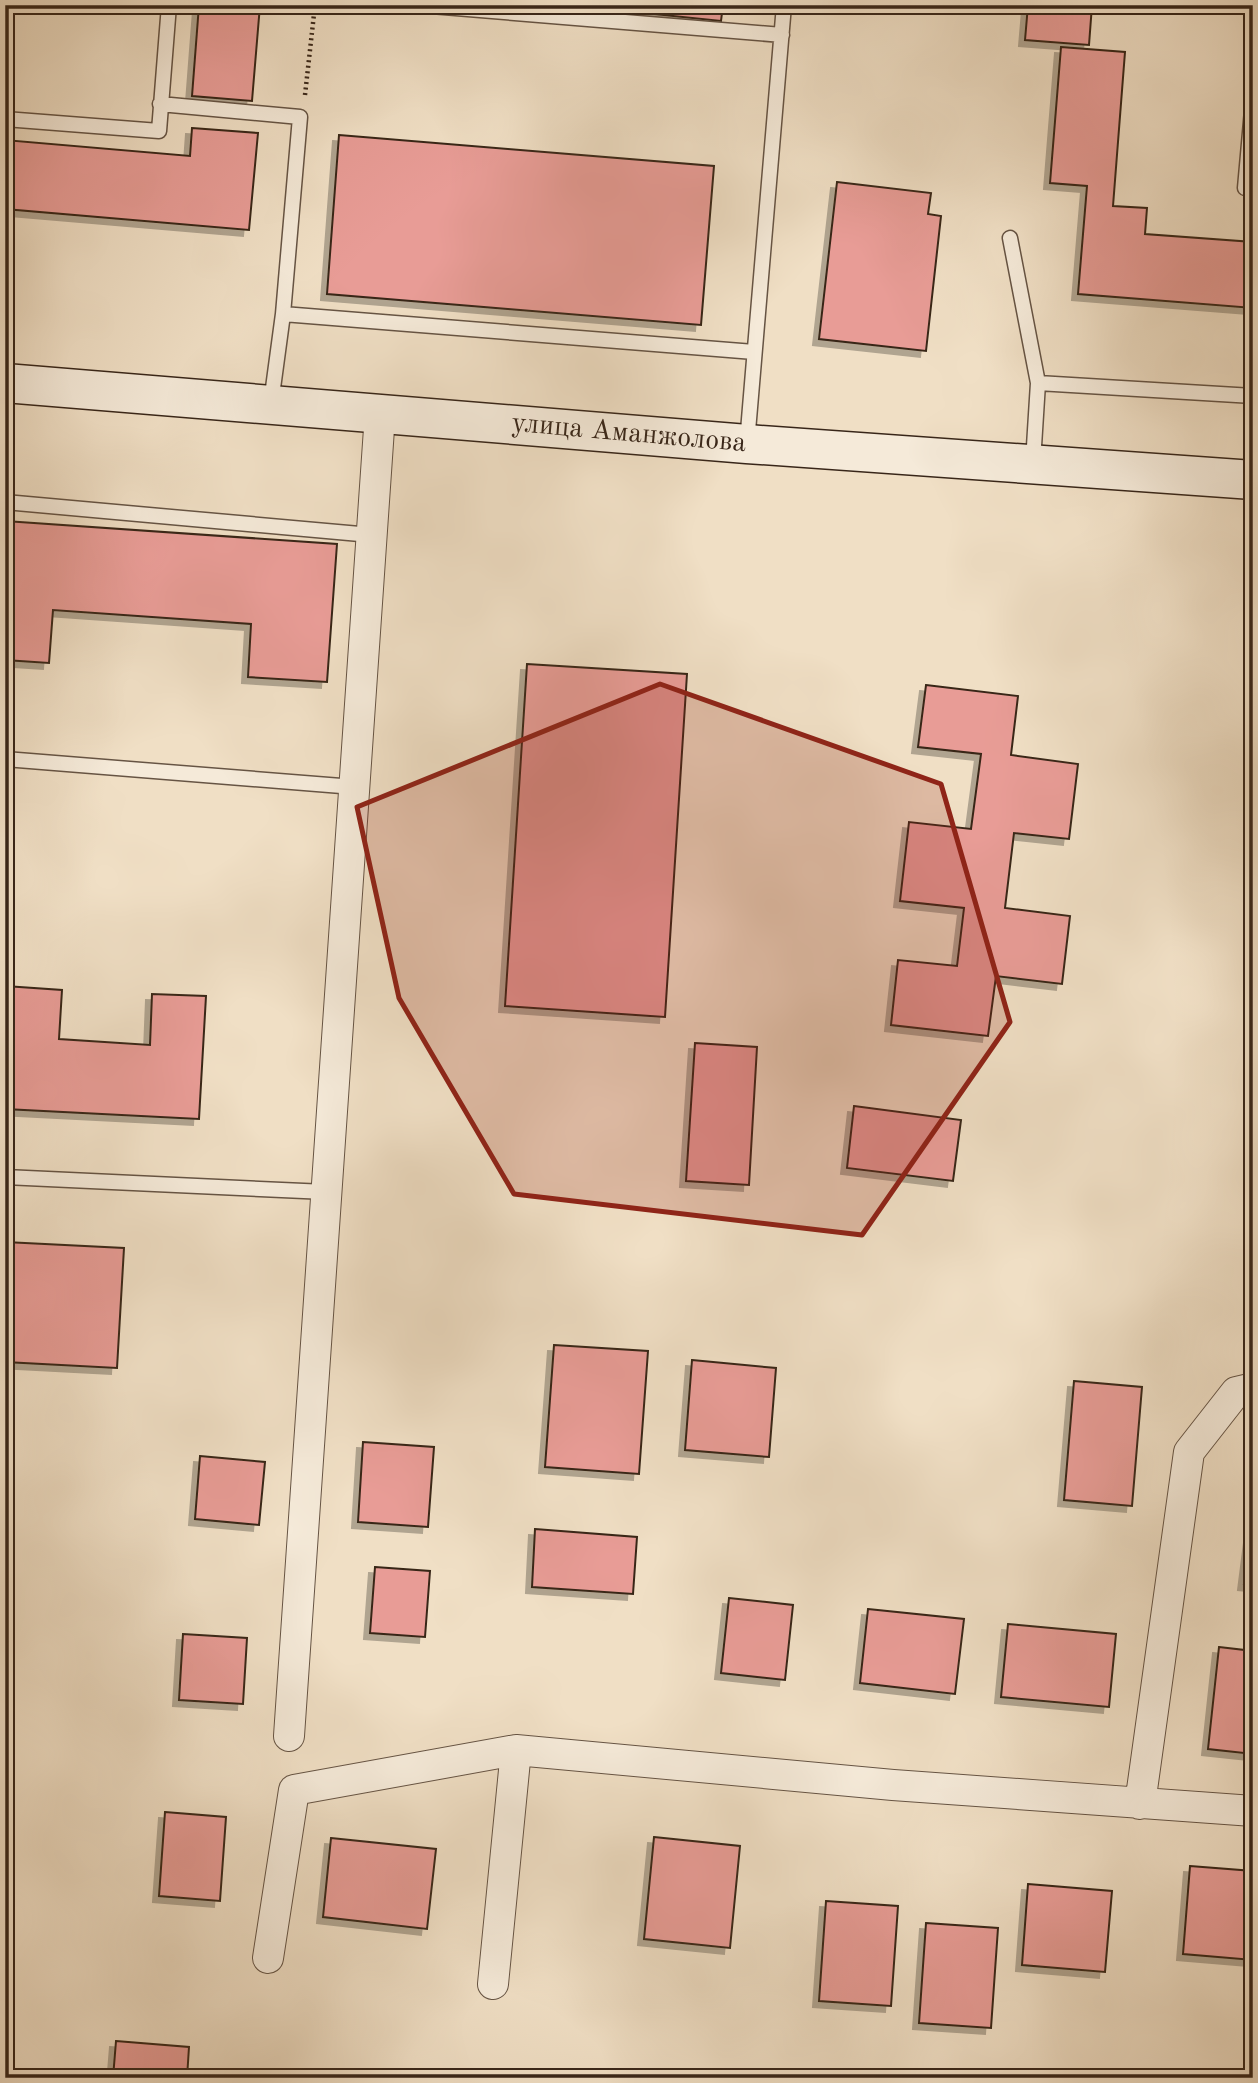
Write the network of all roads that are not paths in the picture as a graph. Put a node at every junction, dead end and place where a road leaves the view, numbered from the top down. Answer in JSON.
{"nodes":[{"id":1,"x":169,"y":5,"type":"edge"},
{"id":2,"x":419,"y":5,"type":"edge"},
{"id":3,"x":784,"y":5,"type":"edge"},
{"id":4,"x":782,"y":36,"type":"junction"},
{"id":5,"x":1253,"y":99,"type":"edge"},
{"id":6,"x":160,"y":104,"type":"junction"},
{"id":7,"x":5,"y":119,"type":"edge"},
{"id":8,"x":1253,"y":189,"type":"edge"},
{"id":9,"x":1010,"y":238,"type":"dead end"},
{"id":10,"x":283,"y":314,"type":"junction"},
{"id":11,"x":754,"y":352,"type":"junction"},
{"id":12,"x":5,"y":383,"type":"edge"},
{"id":13,"x":1038,"y":383,"type":"junction"},
{"id":14,"x":1253,"y":396,"type":"edge"},
{"id":15,"x":271,"y":404,"type":"junction"},
{"id":16,"x":380,"y":414,"type":"junction"},
{"id":17,"x":747,"y":444,"type":"junction"},
{"id":18,"x":1033,"y":464,"type":"junction"},
{"id":19,"x":1253,"y":480,"type":"edge"},
{"id":20,"x":5,"y":502,"type":"edge"},
{"id":21,"x":371,"y":535,"type":"junction"},
{"id":22,"x":5,"y":759,"type":"edge"},
{"id":23,"x":354,"y":787,"type":"junction"},
{"id":24,"x":5,"y":1177,"type":"edge"},
{"id":25,"x":326,"y":1192,"type":"junction"},
{"id":26,"x":1253,"y":1388,"type":"edge"},
{"id":27,"x":289,"y":1736,"type":"dead end"},
{"id":28,"x":516,"y":1750,"type":"junction"},
{"id":29,"x":1140,"y":1804,"type":"junction"},
{"id":30,"x":1253,"y":1811,"type":"edge"},
{"id":31,"x":268,"y":1958,"type":"dead end"},
{"id":32,"x":493,"y":1984,"type":"dead end"}],
"edges":[{"from":1,"to":6,"type":"lane"},
{"from":2,"to":4,"type":"lane"},
{"from":3,"to":4,"type":"lane"},
{"from":4,"to":11,"type":"lane"},
{"from":5,"to":8,"type":"lane"},
{"from":6,"to":7,"type":"lane"},
{"from":6,"to":10,"type":"lane"},
{"from":9,"to":13,"type":"lane"},
{"from":10,"to":11,"type":"lane"},
{"from":10,"to":15,"type":"lane"},
{"from":11,"to":17,"type":"lane"},
{"from":12,"to":15,"type":"main road","name":"улица Аманжолова"},
{"from":13,"to":14,"type":"lane"},
{"from":13,"to":18,"type":"lane"},
{"from":15,"to":16,"type":"main road","name":"улица Аманжолова"},
{"from":16,"to":17,"type":"main road","name":"улица Аманжолова"},
{"from":16,"to":21,"type":"street"},
{"from":17,"to":18,"type":"main road","name":"улица Аманжолова"},
{"from":18,"to":19,"type":"main road","name":"улица Аманжолова"},
{"from":20,"to":21,"type":"lane"},
{"from":21,"to":23,"type":"street"},
{"from":22,"to":23,"type":"lane"},
{"from":23,"to":25,"type":"street"},
{"from":24,"to":25,"type":"lane"},
{"from":25,"to":27,"type":"street"},
{"from":26,"to":29,"type":"street"},
{"from":28,"to":29,"type":"street"},
{"from":28,"to":31,"type":"street"},
{"from":28,"to":32,"type":"street"},
{"from":29,"to":30,"type":"street"}]}
